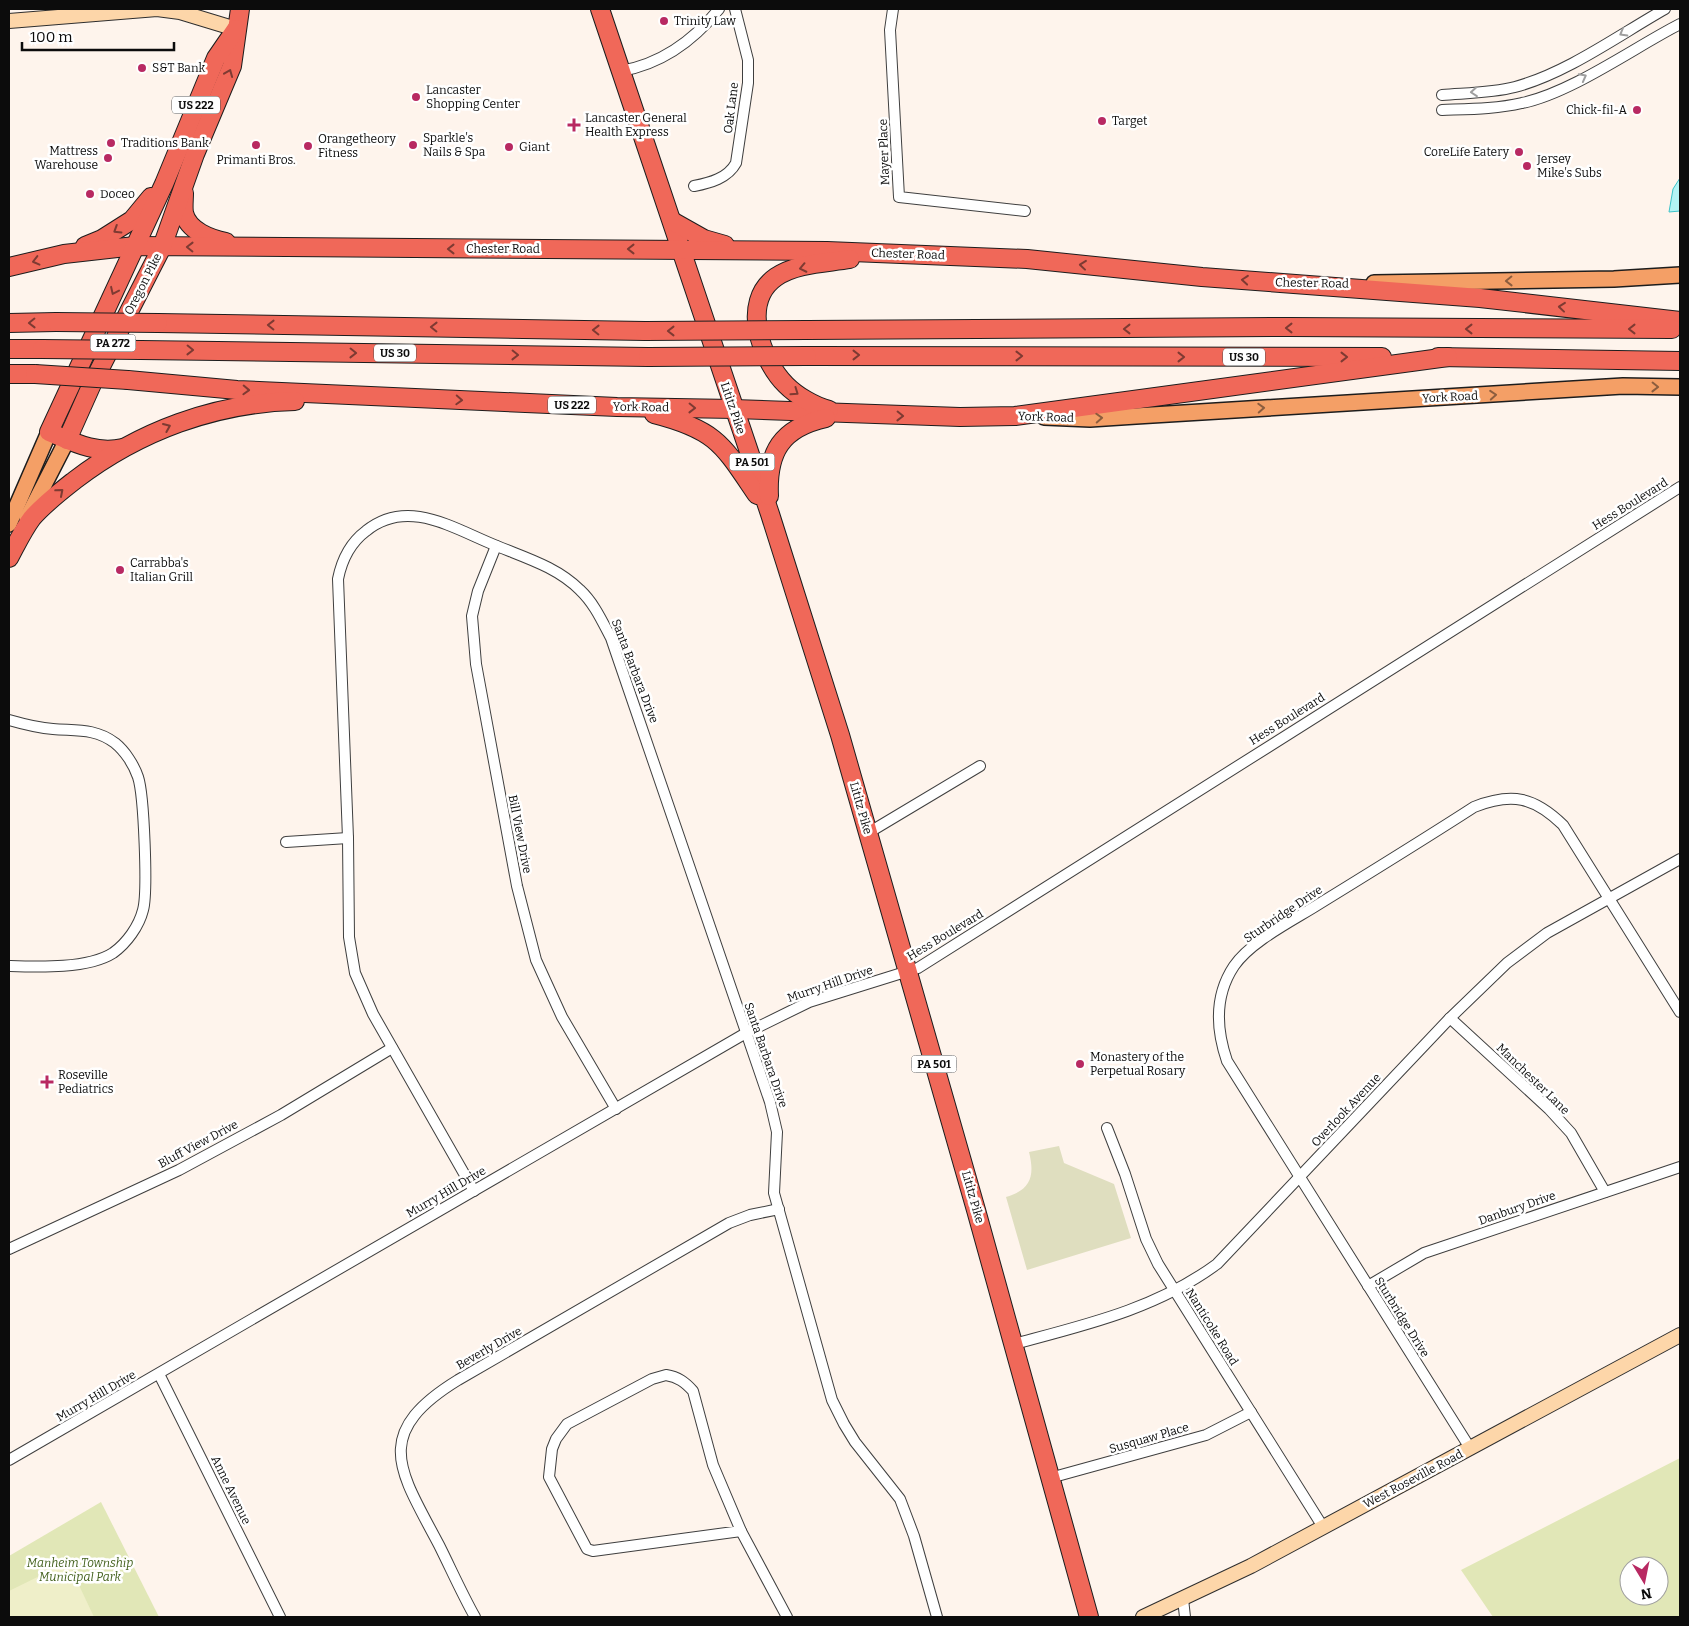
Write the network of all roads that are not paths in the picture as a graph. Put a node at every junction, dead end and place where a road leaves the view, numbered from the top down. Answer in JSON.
{"nodes":[{"id":1,"x":240,"y":9,"type":"edge"},
{"id":2,"x":600,"y":9,"type":"edge"},
{"id":3,"x":719,"y":9,"type":"edge"},
{"id":4,"x":735,"y":9,"type":"edge"},
{"id":5,"x":893,"y":9,"type":"edge"},
{"id":6,"x":1665,"y":9,"type":"edge"},
{"id":7,"x":9,"y":21,"type":"edge"},
{"id":8,"x":1680,"y":24,"type":"edge"},
{"id":9,"x":236,"y":29,"type":"junction"},
{"id":10,"x":621,"y":71,"type":"junction"},
{"id":11,"x":1442,"y":95,"type":"dead end"},
{"id":12,"x":1442,"y":110,"type":"dead end"},
{"id":13,"x":184,"y":183,"type":"junction"},
{"id":14,"x":164,"y":184,"type":"junction"},
{"id":15,"x":694,"y":186,"type":"dead end"},
{"id":16,"x":1025,"y":211,"type":"dead end"},
{"id":17,"x":672,"y":222,"type":"junction"},
{"id":18,"x":135,"y":246,"type":"junction"},
{"id":19,"x":162,"y":247,"type":"junction"},
{"id":20,"x":274,"y":248,"type":"junction"},
{"id":21,"x":680,"y":250,"type":"junction"},
{"id":22,"x":743,"y":250,"type":"junction"},
{"id":23,"x":885,"y":253,"type":"junction"},
{"id":24,"x":64,"y":254,"type":"junction"},
{"id":25,"x":9,"y":267,"type":"edge"},
{"id":26,"x":1680,"y":275,"type":"edge"},
{"id":27,"x":1294,"y":284,"type":"junction"},
{"id":28,"x":1680,"y":321,"type":"edge"},
{"id":29,"x":9,"y":323,"type":"edge"},
{"id":30,"x":1680,"y":329,"type":"edge"},
{"id":31,"x":9,"y":349,"type":"edge"},
{"id":32,"x":1448,"y":357,"type":"junction"},
{"id":33,"x":1680,"y":361,"type":"edge"},
{"id":34,"x":9,"y":374,"type":"edge"},
{"id":35,"x":1680,"y":387,"type":"edge"},
{"id":36,"x":410,"y":398,"type":"junction"},
{"id":37,"x":617,"y":407,"type":"junction"},
{"id":38,"x":734,"y":409,"type":"junction"},
{"id":39,"x":851,"y":414,"type":"junction"},
{"id":40,"x":1015,"y":416,"type":"junction"},
{"id":41,"x":50,"y":432,"type":"junction"},
{"id":42,"x":67,"y":440,"type":"junction"},
{"id":43,"x":123,"y":448,"type":"junction"},
{"id":44,"x":1680,"y":487,"type":"edge"},
{"id":45,"x":770,"y":514,"type":"junction"},
{"id":46,"x":9,"y":524,"type":"edge"},
{"id":47,"x":496,"y":546,"type":"junction"},
{"id":48,"x":9,"y":557,"type":"edge"},
{"id":49,"x":9,"y":720,"type":"edge"},
{"id":50,"x":980,"y":766,"type":"dead end"},
{"id":51,"x":868,"y":833,"type":"junction"},
{"id":52,"x":348,"y":838,"type":"junction"},
{"id":53,"x":286,"y":842,"type":"dead end"},
{"id":54,"x":1680,"y":858,"type":"edge"},
{"id":55,"x":1609,"y":897,"type":"junction"},
{"id":56,"x":9,"y":966,"type":"edge"},
{"id":57,"x":907,"y":971,"type":"junction"},
{"id":58,"x":1680,"y":1012,"type":"edge"},
{"id":59,"x":1450,"y":1018,"type":"junction"},
{"id":60,"x":746,"y":1034,"type":"junction"},
{"id":61,"x":392,"y":1048,"type":"junction"},
{"id":62,"x":616,"y":1109,"type":"junction"},
{"id":63,"x":1107,"y":1128,"type":"dead end"},
{"id":64,"x":1680,"y":1167,"type":"edge"},
{"id":65,"x":1299,"y":1178,"type":"junction"},
{"id":66,"x":474,"y":1190,"type":"junction"},
{"id":67,"x":1605,"y":1192,"type":"junction"},
{"id":68,"x":779,"y":1209,"type":"junction"},
{"id":69,"x":9,"y":1249,"type":"edge"},
{"id":70,"x":1368,"y":1286,"type":"junction"},
{"id":71,"x":1174,"y":1291,"type":"junction"},
{"id":72,"x":1680,"y":1335,"type":"edge"},
{"id":73,"x":1014,"y":1344,"type":"junction"},
{"id":74,"x":159,"y":1374,"type":"junction"},
{"id":75,"x":1251,"y":1412,"type":"junction"},
{"id":76,"x":1470,"y":1448,"type":"junction"},
{"id":77,"x":9,"y":1460,"type":"edge"},
{"id":78,"x":1050,"y":1478,"type":"junction"},
{"id":79,"x":1323,"y":1527,"type":"junction"},
{"id":80,"x":741,"y":1531,"type":"junction"},
{"id":81,"x":1183,"y":1599,"type":"junction"},
{"id":82,"x":280,"y":1617,"type":"edge"},
{"id":83,"x":475,"y":1617,"type":"edge"},
{"id":84,"x":787,"y":1617,"type":"edge"},
{"id":85,"x":937,"y":1617,"type":"edge"},
{"id":86,"x":1089,"y":1617,"type":"edge"},
{"id":87,"x":1143,"y":1617,"type":"edge"},
{"id":88,"x":1186,"y":1617,"type":"edge"}],
"edges":[{"from":1,"to":9,"type":"highway","name":"Oregon Pike","number":"US 222"},
{"from":2,"to":10,"type":"highway","name":"Lititz Pike"},
{"from":3,"to":10,"type":"street"},
{"from":4,"to":15,"type":"street","name":"Oak Lane"},
{"from":5,"to":16,"type":"street","name":"Mayer Place"},
{"from":6,"to":11,"type":"street","one_way":true},
{"from":7,"to":9,"type":"street"},
{"from":12,"to":8,"type":"street","one_way":true},
{"from":13,"to":9,"type":"highway","name":"Oregon Pike","number":"US 222","one_way":true},
{"from":9,"to":14,"type":"highway","name":"Oregon Pike","number":"US 222"},
{"from":10,"to":17,"type":"highway","name":"Lititz Pike"},
{"from":13,"to":19,"type":"highway","name":"Oregon Pike","number":"PA 272"},
{"from":13,"to":20,"type":"highway"},
{"from":14,"to":18,"type":"highway","name":"Oregon Pike","number":"PA 272"},
{"from":14,"to":24,"type":"highway","number":"US 222","one_way":true},
{"from":17,"to":21,"type":"highway","name":"Lititz Pike"},
{"from":17,"to":22,"type":"highway"},
{"from":18,"to":19,"type":"highway","name":"Chester Road"},
{"from":18,"to":24,"type":"highway","name":"Chester Road"},
{"from":18,"to":41,"type":"highway","name":"Oregon Pike","number":"PA 272","one_way":true},
{"from":20,"to":19,"type":"highway","name":"Chester Road","one_way":true},
{"from":19,"to":42,"type":"highway","name":"Oregon Pike","number":"PA 272"},
{"from":21,"to":20,"type":"highway","name":"Chester Road","one_way":true},
{"from":21,"to":22,"type":"highway","name":"Chester Road"},
{"from":21,"to":38,"type":"highway","name":"Lititz Pike"},
{"from":22,"to":23,"type":"highway","name":"Chester Road"},
{"from":27,"to":23,"type":"highway","name":"Chester Road","one_way":true},
{"from":23,"to":39,"type":"highway","one_way":true},
{"from":24,"to":25,"type":"highway","number":"US 222","one_way":true},
{"from":26,"to":27,"type":"main road","name":"Chester Road","one_way":true},
{"from":28,"to":27,"type":"highway","one_way":true},
{"from":30,"to":29,"type":"highway","number":"US 30","one_way":true,"bridge":true},
{"from":31,"to":32,"type":"highway","number":"US 30","one_way":true,"bridge":true},
{"from":32,"to":33,"type":"highway","number":"US 30"},
{"from":32,"to":40,"type":"highway"},
{"from":34,"to":36,"type":"highway","number":"US 222","one_way":true,"bridge":true},
{"from":40,"to":35,"type":"main road","name":"York Road","one_way":true},
{"from":36,"to":37,"type":"highway","name":"York Road","number":"US 222","one_way":true},
{"from":43,"to":36,"type":"highway","one_way":true},
{"from":37,"to":38,"type":"highway","name":"York Road","number":"US 222","one_way":true},
{"from":37,"to":45,"type":"highway"},
{"from":38,"to":39,"type":"highway","name":"York Road"},
{"from":38,"to":45,"type":"highway","name":"Lititz Pike","number":"PA 501"},
{"from":39,"to":40,"type":"highway","name":"York Road","one_way":true},
{"from":39,"to":45,"type":"highway"},
{"from":41,"to":42,"type":"highway"},
{"from":41,"to":46,"type":"main road","name":"Oregon Pike","number":"PA 272"},
{"from":42,"to":43,"type":"highway"},
{"from":42,"to":48,"type":"main road","name":"Oregon Pike","number":"PA 272"},
{"from":48,"to":43,"type":"highway","one_way":true},
{"from":44,"to":57,"type":"street","name":"Hess Boulevard"},
{"from":45,"to":51,"type":"highway","name":"Lititz Pike","number":"PA 501"},
{"from":47,"to":52,"type":"street","name":"Santa Barbara Drive"},
{"from":47,"to":60,"type":"street","name":"Santa Barbara Drive"},
{"from":47,"to":62,"type":"street","name":"Bill View Drive"},
{"from":49,"to":56,"type":"street"},
{"from":50,"to":51,"type":"street"},
{"from":51,"to":57,"type":"highway","name":"Lititz Pike","number":"PA 501"},
{"from":52,"to":53,"type":"street"},
{"from":52,"to":61,"type":"street","name":"Santa Barbara Drive"},
{"from":54,"to":55,"type":"street","name":"Overlook Avenue"},
{"from":55,"to":58,"type":"street","name":"Sturbridge Drive"},
{"from":55,"to":59,"type":"street","name":"Overlook Avenue"},
{"from":55,"to":65,"type":"street","name":"Sturbridge Drive"},
{"from":57,"to":60,"type":"street","name":"Murry Hill Drive"},
{"from":57,"to":73,"type":"highway","name":"Lititz Pike","number":"PA 501"},
{"from":59,"to":65,"type":"street","name":"Overlook Avenue"},
{"from":59,"to":67,"type":"street","name":"Manchester Lane"},
{"from":60,"to":62,"type":"street","name":"Murry Hill Drive"},
{"from":60,"to":68,"type":"street","name":"Santa Barbara Drive"},
{"from":61,"to":66,"type":"street","name":"Santa Barbara Drive"},
{"from":61,"to":69,"type":"street","name":"Bluff View Drive"},
{"from":62,"to":66,"type":"street","name":"Murry Hill Drive"},
{"from":63,"to":71,"type":"street","name":"Nanticoke Road"},
{"from":64,"to":67,"type":"street","name":"Danbury Drive"},
{"from":65,"to":70,"type":"street","name":"Sturbridge Drive"},
{"from":65,"to":71,"type":"street","name":"Overlook Avenue"},
{"from":66,"to":74,"type":"street","name":"Murry Hill Drive"},
{"from":67,"to":70,"type":"street","name":"Danbury Drive"},
{"from":68,"to":83,"type":"street","name":"Beverly Drive"},
{"from":68,"to":85,"type":"street","name":"Santa Barbara Drive"},
{"from":70,"to":76,"type":"street","name":"Sturbridge Drive"},
{"from":71,"to":73,"type":"street","name":"Overlook Avenue"},
{"from":71,"to":75,"type":"street","name":"Nanticoke Road"},
{"from":72,"to":76,"type":"street","name":"West Roseville Road"},
{"from":73,"to":78,"type":"highway","name":"Lititz Pike","number":"PA 501"},
{"from":74,"to":77,"type":"street","name":"Murry Hill Drive"},
{"from":74,"to":82,"type":"street","name":"Anne Avenue"},
{"from":75,"to":78,"type":"street","name":"Susquaw Place"},
{"from":75,"to":79,"type":"street","name":"Nanticoke Road"},
{"from":76,"to":79,"type":"street","name":"West Roseville Road"},
{"from":78,"to":86,"type":"highway","name":"Lititz Pike","number":"PA 501"},
{"from":79,"to":81,"type":"street","name":"West Roseville Road"},
{"from":80,"to":80,"type":"street"},
{"from":80,"to":84,"type":"street"},
{"from":81,"to":87,"type":"street","name":"West Roseville Road"},
{"from":81,"to":88,"type":"street"}]}
